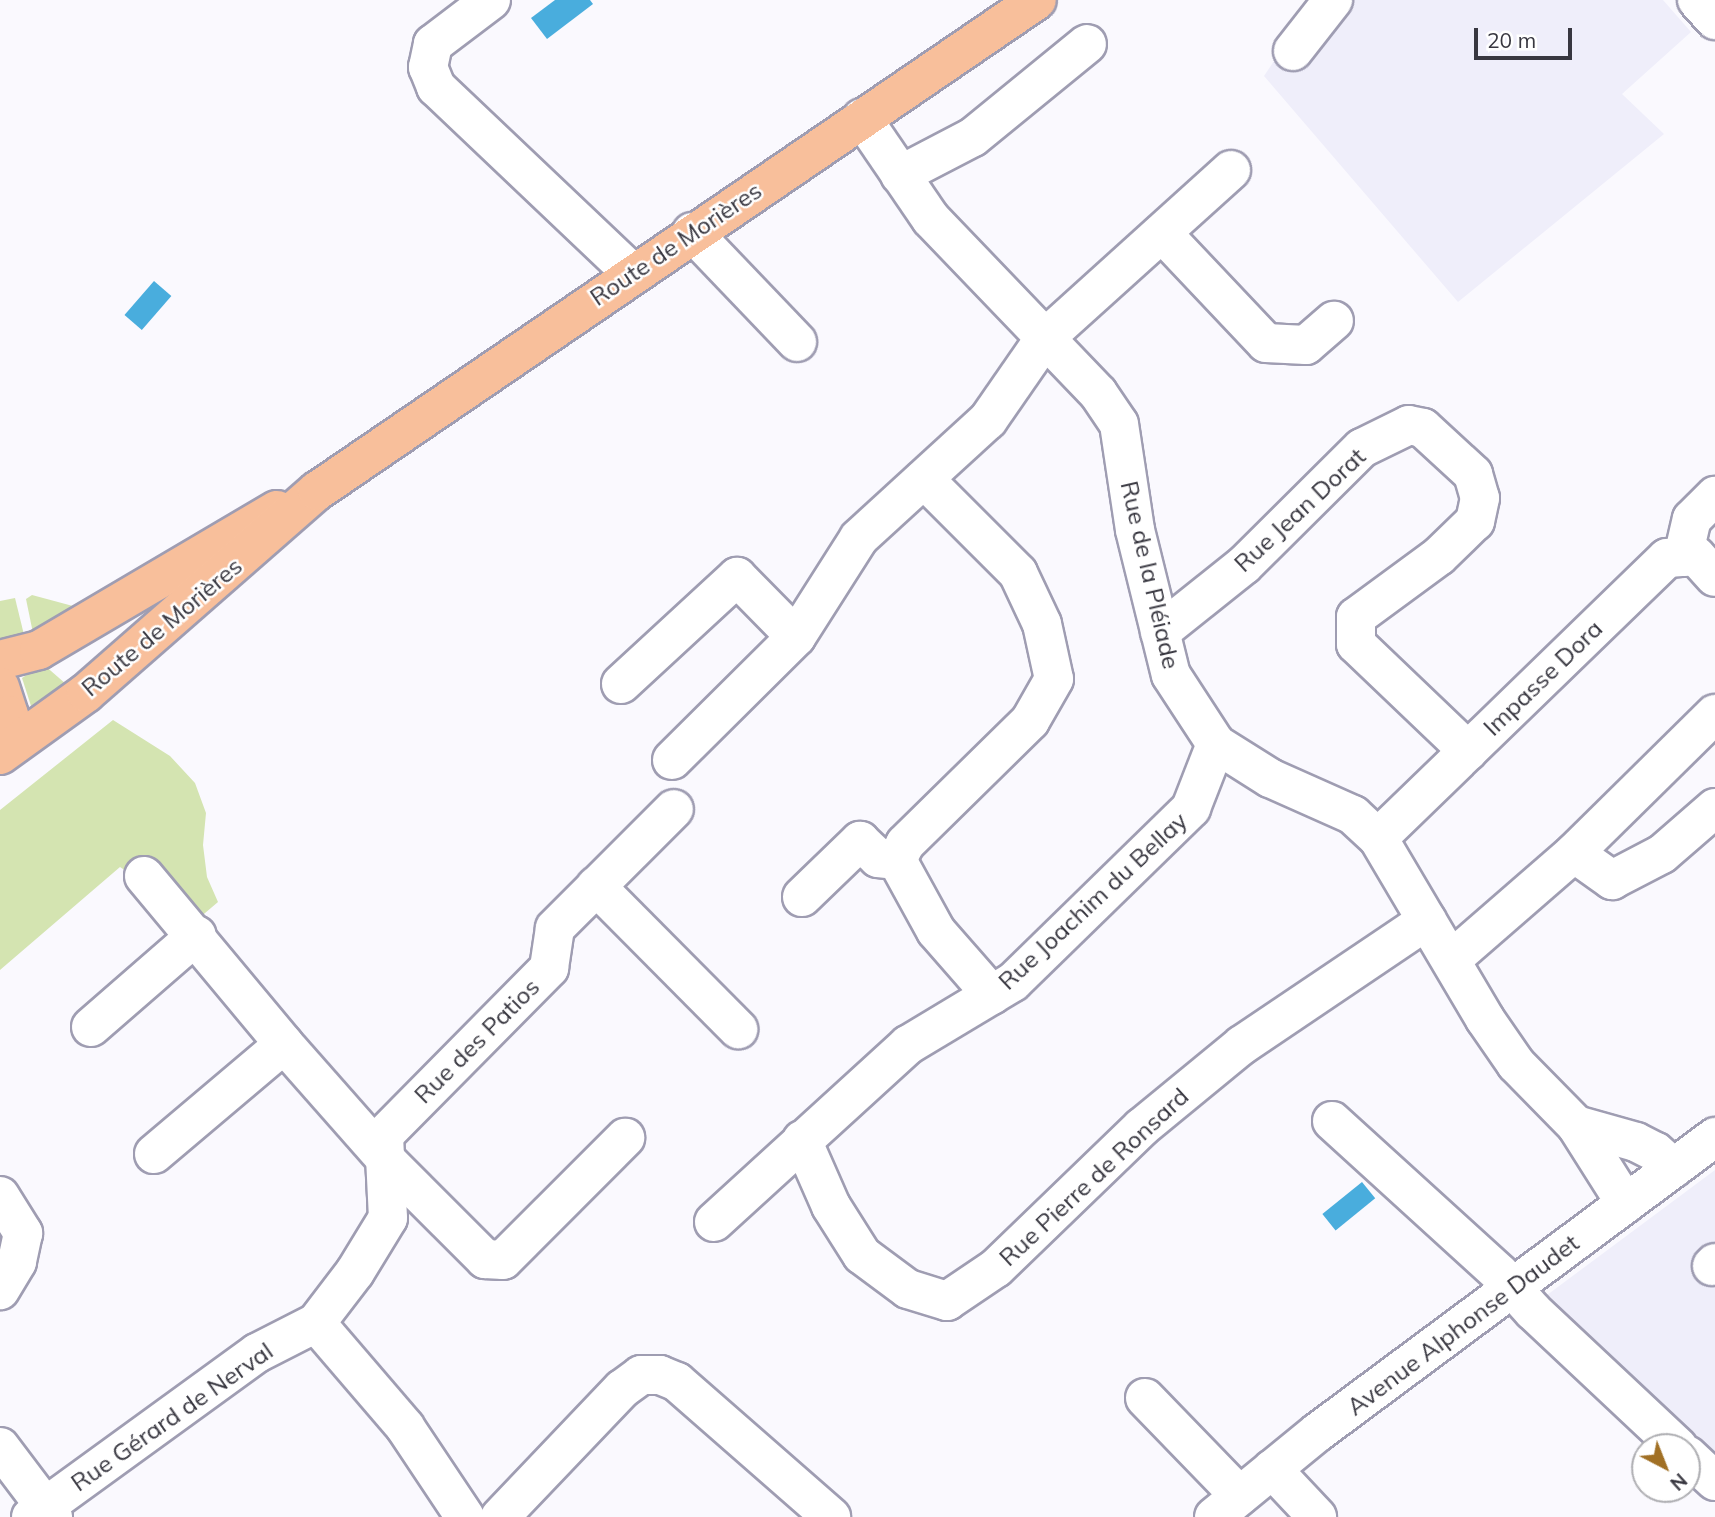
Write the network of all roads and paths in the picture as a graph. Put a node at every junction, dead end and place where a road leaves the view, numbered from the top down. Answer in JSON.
{"nodes":[{"id":1,"x":491,"y":0,"type":"edge"},
{"id":2,"x":1037,"y":0,"type":"edge"},
{"id":3,"x":1333,"y":0,"type":"edge"},
{"id":4,"x":1697,"y":0,"type":"edge"},
{"id":5,"x":1715,"y":20,"type":"edge"},
{"id":6,"x":1087,"y":44,"type":"dead end"},
{"id":7,"x":1293,"y":51,"type":"dead end"},
{"id":8,"x":862,"y":118,"type":"junction"},
{"id":9,"x":1231,"y":170,"type":"dead end"},
{"id":10,"x":900,"y":175,"type":"junction"},
{"id":11,"x":692,"y":232,"type":"junction"},
{"id":12,"x":1162,"y":233,"type":"junction"},
{"id":13,"x":632,"y":273,"type":"junction"},
{"id":14,"x":1334,"y":321,"type":"dead end"},
{"id":15,"x":1044,"y":339,"type":"junction"},
{"id":16,"x":797,"y":342,"type":"dead end"},
{"id":17,"x":924,"y":479,"type":"junction"},
{"id":18,"x":317,"y":491,"type":"junction"},
{"id":19,"x":1715,"y":496,"type":"edge"},
{"id":20,"x":1683,"y":557,"type":"junction"},
{"id":21,"x":1715,"y":576,"type":"edge"},
{"id":22,"x":1160,"y":632,"type":"junction"},
{"id":23,"x":796,"y":637,"type":"junction"},
{"id":24,"x":0,"y":660,"type":"edge"},
{"id":25,"x":621,"y":684,"type":"dead end"},
{"id":26,"x":0,"y":687,"type":"edge"},
{"id":27,"x":1715,"y":714,"type":"edge"},
{"id":28,"x":1216,"y":744,"type":"junction"},
{"id":29,"x":1468,"y":751,"type":"junction"},
{"id":30,"x":0,"y":754,"type":"edge"},
{"id":31,"x":673,"y":760,"type":"dead end"},
{"id":32,"x":1715,"y":808,"type":"edge"},
{"id":33,"x":674,"y":809,"type":"dead end"},
{"id":34,"x":1378,"y":838,"type":"junction"},
{"id":35,"x":1574,"y":853,"type":"junction"},
{"id":36,"x":897,"y":860,"type":"junction"},
{"id":37,"x":144,"y":876,"type":"dead end"},
{"id":38,"x":596,"y":886,"type":"junction"},
{"id":39,"x":802,"y":897,"type":"dead end"},
{"id":40,"x":1427,"y":920,"type":"junction"},
{"id":41,"x":197,"y":935,"type":"junction"},
{"id":42,"x":1452,"y":959,"type":"junction"},
{"id":43,"x":992,"y":995,"type":"junction"},
{"id":44,"x":91,"y":1027,"type":"dead end"},
{"id":45,"x":738,"y":1029,"type":"dead end"},
{"id":46,"x":284,"y":1044,"type":"junction"},
{"id":47,"x":1332,"y":1121,"type":"dead end"},
{"id":48,"x":1576,"y":1125,"type":"junction"},
{"id":49,"x":1715,"y":1137,"type":"edge"},
{"id":50,"x":625,"y":1138,"type":"dead end"},
{"id":51,"x":802,"y":1140,"type":"junction"},
{"id":52,"x":154,"y":1154,"type":"dead end"},
{"id":53,"x":389,"y":1163,"type":"junction"},
{"id":54,"x":1674,"y":1168,"type":"junction"},
{"id":55,"x":0,"y":1196,"type":"edge"},
{"id":56,"x":1626,"y":1204,"type":"junction"},
{"id":57,"x":714,"y":1222,"type":"dead end"},
{"id":58,"x":1513,"y":1287,"type":"junction"},
{"id":59,"x":0,"y":1290,"type":"edge"},
{"id":60,"x":316,"y":1322,"type":"junction"},
{"id":61,"x":1145,"y":1398,"type":"dead end"},
{"id":62,"x":1663,"y":1433,"type":"edge"},
{"id":63,"x":0,"y":1447,"type":"edge"},
{"id":64,"x":1701,"y":1468,"type":"edge"},
{"id":65,"x":1272,"y":1469,"type":"junction"},
{"id":66,"x":1715,"y":1481,"type":"edge"},
{"id":67,"x":1227,"y":1506,"type":"edge"},
{"id":68,"x":43,"y":1514,"type":"edge"},
{"id":69,"x":466,"y":1517,"type":"edge"},
{"id":70,"x":500,"y":1517,"type":"edge"},
{"id":71,"x":831,"y":1517,"type":"edge"},
{"id":72,"x":1317,"y":1517,"type":"edge"}],
"edges":[{"from":1,"to":13,"type":"street"},
{"from":2,"to":8,"type":"main road","name":"Route de Morières"},
{"from":3,"to":7,"type":"street"},
{"from":4,"to":5,"type":"street"},
{"from":6,"to":10,"type":"street"},
{"from":8,"to":10,"type":"street","name":"Rue de la Pléiade"},
{"from":8,"to":11,"type":"main road","name":"Route de Morières"},
{"from":9,"to":12,"type":"street"},
{"from":10,"to":15,"type":"street","name":"Rue de la Pléiade"},
{"from":11,"to":13,"type":"main road","name":"Route de Morières"},
{"from":11,"to":16,"type":"street"},
{"from":12,"to":14,"type":"street"},
{"from":12,"to":15,"type":"street"},
{"from":13,"to":18,"type":"main road","name":"Route de Morières"},
{"from":15,"to":17,"type":"street"},
{"from":15,"to":22,"type":"street","name":"Rue de la Pléiade"},
{"from":17,"to":23,"type":"street"},
{"from":17,"to":36,"type":"street"},
{"from":18,"to":24,"type":"main road","name":"Route de Morières"},
{"from":18,"to":30,"type":"main road","name":"Route de Morières"},
{"from":19,"to":20,"type":"street"},
{"from":20,"to":21,"type":"street"},
{"from":20,"to":29,"type":"street","name":"Impasse Dora"},
{"from":22,"to":28,"type":"street","name":"Rue de la Pléiade"},
{"from":22,"to":29,"type":"street","name":"Rue Jean Dorat"},
{"from":23,"to":25,"type":"street"},
{"from":23,"to":31,"type":"street"},
{"from":26,"to":30,"type":"main road"},
{"from":27,"to":35,"type":"street"},
{"from":28,"to":34,"type":"street","name":"Rue de la Pléiade"},
{"from":28,"to":43,"type":"street","name":"Rue Joachim du Bellay"},
{"from":29,"to":34,"type":"street","name":"Impasse Dora"},
{"from":32,"to":35,"type":"street"},
{"from":33,"to":38,"type":"street","name":"Rue des Patios"},
{"from":34,"to":40,"type":"street","name":"Rue de la Pléiade"},
{"from":35,"to":42,"type":"street"},
{"from":36,"to":39,"type":"street"},
{"from":36,"to":43,"type":"street"},
{"from":37,"to":41,"type":"street"},
{"from":38,"to":45,"type":"street"},
{"from":38,"to":53,"type":"street","name":"Rue des Patios"},
{"from":40,"to":42,"type":"street","name":"Rue de la Pléiade"},
{"from":40,"to":51,"type":"street","name":"Rue Pierre de Ronsard"},
{"from":41,"to":44,"type":"street"},
{"from":41,"to":46,"type":"street"},
{"from":42,"to":48,"type":"street","name":"Rue de la Pléiade"},
{"from":43,"to":51,"type":"street","name":"Rue Joachim du Bellay"},
{"from":46,"to":52,"type":"street"},
{"from":46,"to":53,"type":"street"},
{"from":47,"to":58,"type":"street"},
{"from":48,"to":54,"type":"street","name":"Rue de la Pléiade"},
{"from":48,"to":56,"type":"street","name":"Rue de la Pléiade"},
{"from":49,"to":54,"type":"street","name":"Avenue Alphonse Daudet"},
{"from":50,"to":53,"type":"street"},
{"from":51,"to":57,"type":"street","name":"Rue Joachim du Bellay"},
{"from":53,"to":60,"type":"street","name":"Rue des Patios"},
{"from":54,"to":56,"type":"street","name":"Avenue Alphonse Daudet"},
{"from":55,"to":59,"type":"street"},
{"from":56,"to":58,"type":"street","name":"Avenue Alphonse Daudet"},
{"from":58,"to":62,"type":"street"},
{"from":58,"to":65,"type":"street","name":"Avenue Alphonse Daudet"},
{"from":60,"to":68,"type":"street","name":"Rue Gérard de Nerval"},
{"from":60,"to":69,"type":"street"},
{"from":61,"to":67,"type":"street"},
{"from":63,"to":68,"type":"street"},
{"from":64,"to":66,"type":"street"},
{"from":65,"to":67,"type":"street","name":"Avenue Alphonse Daudet"},
{"from":65,"to":72,"type":"street"},
{"from":70,"to":71,"type":"street"}]}
